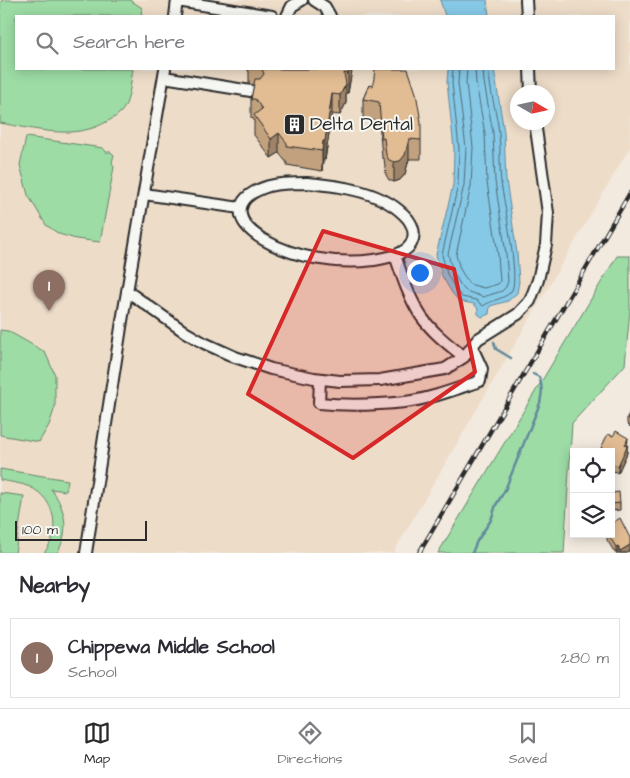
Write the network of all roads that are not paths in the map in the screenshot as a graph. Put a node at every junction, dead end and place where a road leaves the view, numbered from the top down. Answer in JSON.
{"nodes":[{"id":1,"x":177,"y":0,"type":"edge"},
{"id":2,"x":302,"y":0,"type":"edge"},
{"id":3,"x":314,"y":0,"type":"edge"},
{"id":4,"x":526,"y":0,"type":"edge"},
{"id":5,"x":175,"y":15,"type":"edge"},
{"id":6,"x":266,"y":15,"type":"edge"},
{"id":7,"x":288,"y":15,"type":"edge"},
{"id":8,"x":330,"y":15,"type":"edge"},
{"id":9,"x":527,"y":15,"type":"edge"},
{"id":10,"x":530,"y":70,"type":"edge"},
{"id":11,"x":164,"y":73,"type":"edge"},
{"id":12,"x":531,"y":85,"type":"edge"},
{"id":13,"x":257,"y":92,"type":"edge"},
{"id":14,"x":536,"y":130,"type":"edge"},
{"id":15,"x":144,"y":194,"type":"junction"},
{"id":16,"x":240,"y":208,"type":"junction"},
{"id":17,"x":395,"y":255,"type":"junction"},
{"id":18,"x":127,"y":291,"type":"junction"},
{"id":19,"x":472,"y":347,"type":"junction"},
{"id":20,"x":464,"y":357,"type":"junction"},
{"id":21,"x":320,"y":379,"type":"junction"},
{"id":22,"x":86,"y":553,"type":"edge"}],
"edges":[{"from":1,"to":5,"type":"lane"},
{"from":1,"to":6,"type":"lane"},
{"from":2,"to":7,"type":"lane"},
{"from":3,"to":8,"type":"lane"},
{"from":4,"to":9,"type":"lane"},
{"from":10,"to":12,"type":"lane"},
{"from":11,"to":13,"type":"lane"},
{"from":11,"to":15,"type":"lane"},
{"from":14,"to":19,"type":"lane"},
{"from":15,"to":16,"type":"lane"},
{"from":15,"to":18,"type":"lane"},
{"from":16,"to":17,"type":"lane"},
{"from":16,"to":17,"type":"lane"},
{"from":17,"to":20,"type":"lane"},
{"from":18,"to":21,"type":"lane"},
{"from":18,"to":22,"type":"lane"},
{"from":19,"to":20,"type":"lane"},
{"from":19,"to":21,"type":"lane"},
{"from":20,"to":21,"type":"lane"}]}
